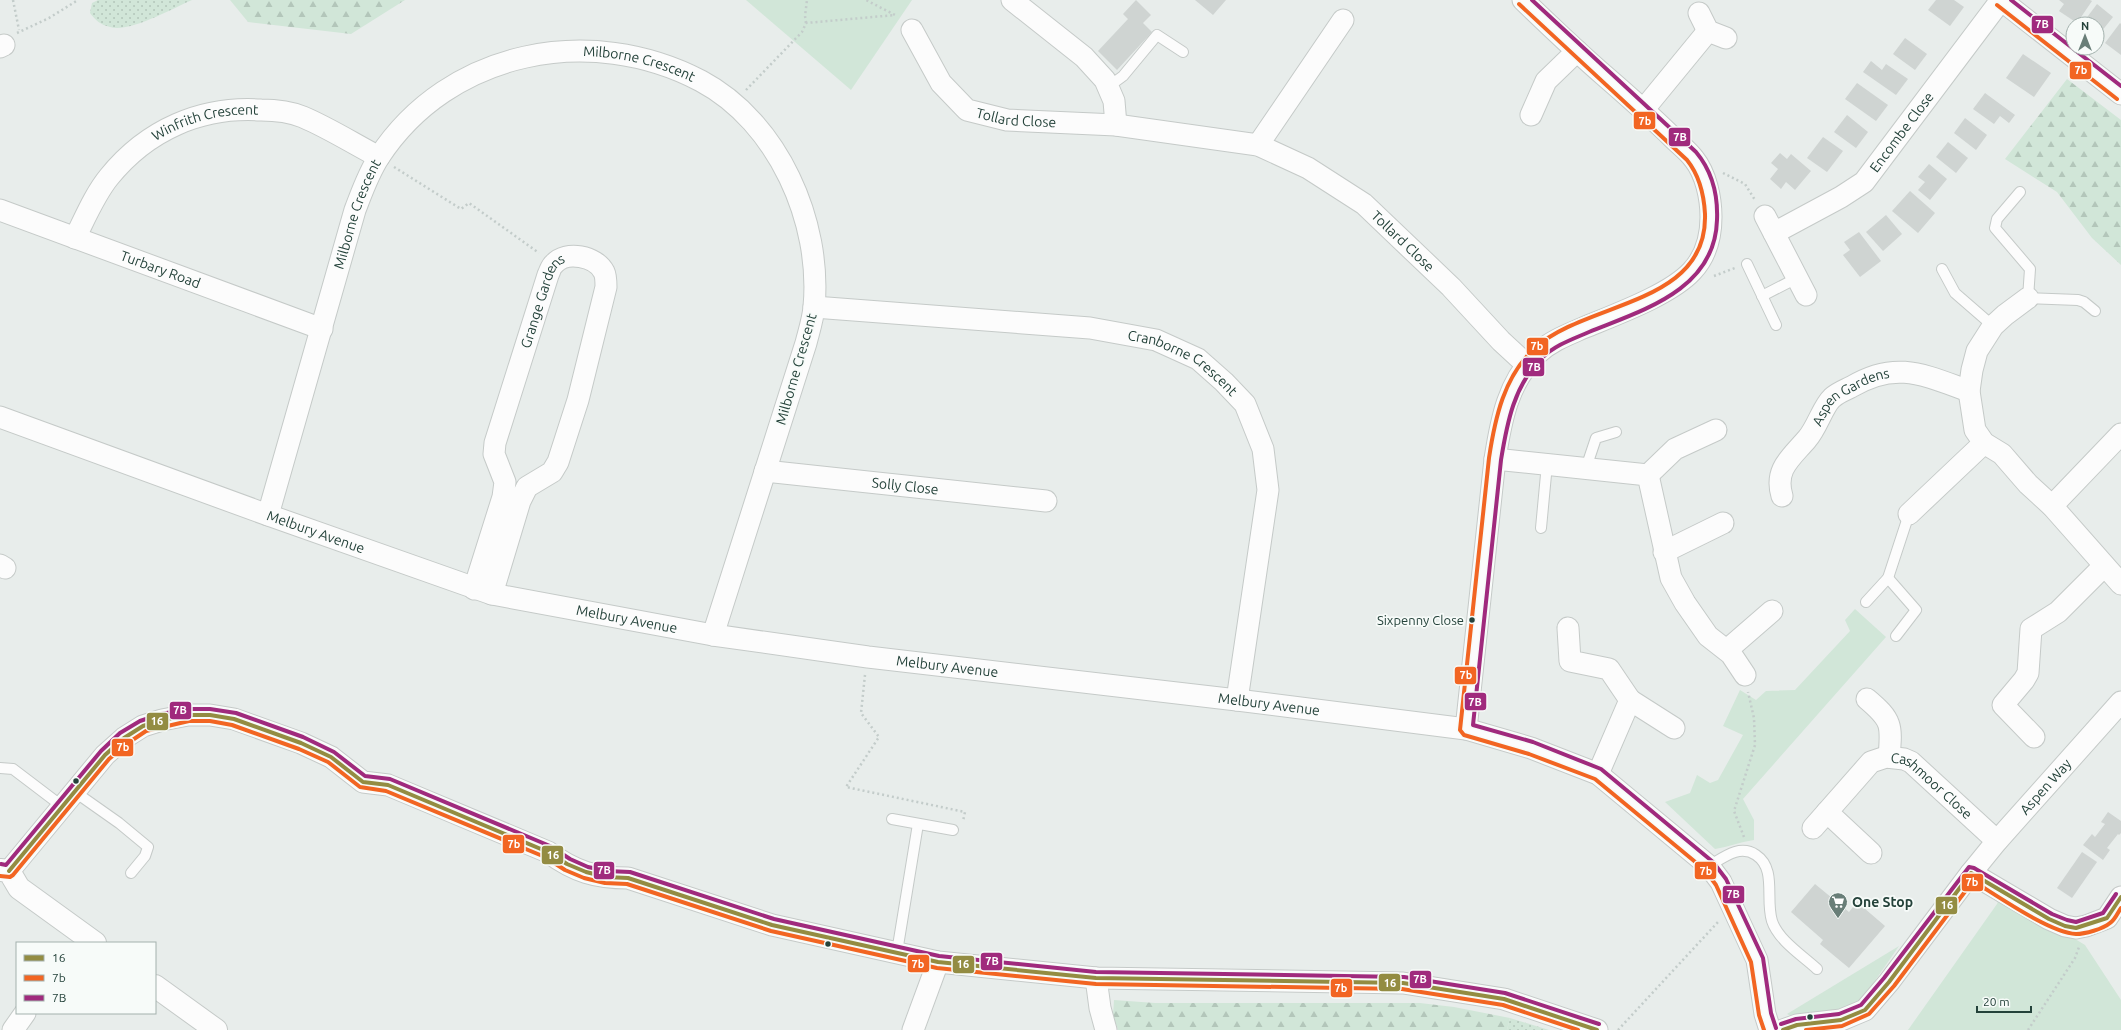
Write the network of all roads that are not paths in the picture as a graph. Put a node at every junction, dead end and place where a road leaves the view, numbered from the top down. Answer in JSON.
{"nodes":[{"id":1,"x":1012,"y":0,"type":"edge"},
{"id":2,"x":1522,"y":0,"type":"edge"},
{"id":3,"x":2001,"y":0,"type":"edge"},
{"id":4,"x":1344,"y":20,"type":"dead end"},
{"id":5,"x":1711,"y":27,"type":"dead end"},
{"id":6,"x":912,"y":30,"type":"dead end"},
{"id":7,"x":1182,"y":52,"type":"dead end"},
{"id":8,"x":1577,"y":52,"type":"junction"},
{"id":9,"x":1108,"y":87,"type":"junction"},
{"id":10,"x":2121,"y":94,"type":"edge"},
{"id":11,"x":1644,"y":109,"type":"junction"},
{"id":12,"x":1531,"y":115,"type":"dead end"},
{"id":13,"x":1116,"y":125,"type":"junction"},
{"id":14,"x":1258,"y":145,"type":"junction"},
{"id":15,"x":379,"y":157,"type":"junction"},
{"id":16,"x":2020,"y":192,"type":"dead end"},
{"id":17,"x":0,"y":210,"type":"edge"},
{"id":18,"x":75,"y":238,"type":"junction"},
{"id":19,"x":1747,"y":264,"type":"road end"},
{"id":20,"x":1942,"y":269,"type":"dead end"},
{"id":21,"x":1797,"y":279,"type":"joint"},
{"id":22,"x":1762,"y":296,"type":"junction"},
{"id":23,"x":2028,"y":298,"type":"junction"},
{"id":24,"x":814,"y":307,"type":"junction"},
{"id":25,"x":2095,"y":311,"type":"dead end"},
{"id":26,"x":1776,"y":325,"type":"dead end"},
{"id":27,"x":1993,"y":326,"type":"junction"},
{"id":28,"x":322,"y":328,"type":"junction"},
{"id":29,"x":1527,"y":365,"type":"junction"},
{"id":30,"x":1969,"y":391,"type":"junction"},
{"id":31,"x":0,"y":417,"type":"edge"},
{"id":32,"x":1716,"y":430,"type":"dead end"},
{"id":33,"x":1616,"y":432,"type":"dead end"},
{"id":34,"x":2121,"y":434,"type":"edge"},
{"id":35,"x":1984,"y":442,"type":"junction"},
{"id":36,"x":1495,"y":459,"type":"junction"},
{"id":37,"x":1547,"y":464,"type":"junction"},
{"id":38,"x":1586,"y":468,"type":"junction"},
{"id":39,"x":765,"y":471,"type":"junction"},
{"id":40,"x":1648,"y":475,"type":"junction"},
{"id":41,"x":516,"y":484,"type":"junction"},
{"id":42,"x":1782,"y":496,"type":"dead end"},
{"id":43,"x":1046,"y":501,"type":"dead end"},
{"id":44,"x":2052,"y":506,"type":"junction"},
{"id":45,"x":1910,"y":514,"type":"joint"},
{"id":46,"x":268,"y":515,"type":"junction"},
{"id":47,"x":1723,"y":523,"type":"dead end"},
{"id":48,"x":1541,"y":528,"type":"dead end"},
{"id":49,"x":1664,"y":552,"type":"junction"},
{"id":50,"x":2104,"y":566,"type":"junction"},
{"id":51,"x":1888,"y":578,"type":"junction"},
{"id":52,"x":2121,"y":584,"type":"edge"},
{"id":53,"x":483,"y":592,"type":"junction"},
{"id":54,"x":1866,"y":602,"type":"dead end"},
{"id":55,"x":1772,"y":611,"type":"dead end"},
{"id":56,"x":1568,"y":628,"type":"dead end"},
{"id":57,"x":713,"y":635,"type":"junction"},
{"id":58,"x":1896,"y":636,"type":"dead end"},
{"id":59,"x":1727,"y":650,"type":"junction"},
{"id":60,"x":1745,"y":675,"type":"road end"},
{"id":61,"x":1867,"y":698,"type":"dead end"},
{"id":62,"x":1237,"y":700,"type":"junction"},
{"id":63,"x":1630,"y":700,"type":"junction"},
{"id":64,"x":2121,"y":702,"type":"edge"},
{"id":65,"x":1674,"y":728,"type":"dead end"},
{"id":66,"x":1466,"y":730,"type":"junction"},
{"id":67,"x":2034,"y":738,"type":"dead end"},
{"id":68,"x":1889,"y":757,"type":"junction"},
{"id":69,"x":0,"y":768,"type":"edge"},
{"id":70,"x":1598,"y":774,"type":"junction"},
{"id":71,"x":69,"y":799,"type":"junction"},
{"id":72,"x":1827,"y":812,"type":"junction"},
{"id":73,"x":892,"y":819,"type":"dead end"},
{"id":74,"x":918,"y":824,"type":"junction"},
{"id":75,"x":1813,"y":828,"type":"dead end"},
{"id":76,"x":954,"y":830,"type":"road end"},
{"id":77,"x":1997,"y":841,"type":"junction"},
{"id":78,"x":1872,"y":853,"type":"dead end"},
{"id":79,"x":1710,"y":866,"type":"junction"},
{"id":80,"x":5,"y":871,"type":"edge"},
{"id":81,"x":131,"y":873,"type":"dead end"},
{"id":82,"x":1971,"y":873,"type":"junction"},
{"id":83,"x":2121,"y":897,"type":"edge"},
{"id":84,"x":94,"y":942,"type":"edge"},
{"id":85,"x":897,"y":952,"type":"junction"},
{"id":86,"x":938,"y":962,"type":"junction"},
{"id":87,"x":1817,"y":969,"type":"dead end"},
{"id":88,"x":1096,"y":978,"type":"junction"},
{"id":89,"x":156,"y":987,"type":"edge"},
{"id":90,"x":24,"y":1014,"type":"edge"},
{"id":91,"x":13,"y":1030,"type":"edge"},
{"id":92,"x":216,"y":1030,"type":"edge"},
{"id":93,"x":913,"y":1030,"type":"edge"},
{"id":94,"x":1106,"y":1030,"type":"edge"},
{"id":95,"x":1597,"y":1030,"type":"edge"},
{"id":96,"x":1770,"y":1030,"type":"edge"},
{"id":97,"x":1783,"y":1030,"type":"edge"}],
"edges":[{"from":1,"to":9,"type":"street"},
{"from":2,"to":8,"type":"street"},
{"from":3,"to":10,"type":"street"},
{"from":3,"to":21,"type":"street","name":"Encombe Close"},
{"from":4,"to":14,"type":"street"},
{"from":5,"to":11,"type":"street"},
{"from":6,"to":13,"type":"street","name":"Tollard Close"},
{"from":7,"to":9,"type":"lane"},
{"from":8,"to":11,"type":"street"},
{"from":8,"to":12,"type":"street"},
{"from":9,"to":13,"type":"street"},
{"from":11,"to":29,"type":"street"},
{"from":13,"to":14,"type":"street","name":"Tollard Close"},
{"from":14,"to":29,"type":"street","name":"Tollard Close"},
{"from":15,"to":18,"type":"street","name":"Winfrith Crescent"},
{"from":15,"to":24,"type":"street","name":"Milborne Crescent"},
{"from":15,"to":28,"type":"street","name":"Milborne Crescent"},
{"from":16,"to":23,"type":"lane"},
{"from":17,"to":18,"type":"street","name":"Turbary Road"},
{"from":18,"to":28,"type":"street","name":"Turbary Road"},
{"from":19,"to":22,"type":"lane"},
{"from":20,"to":27,"type":"lane"},
{"from":21,"to":22,"type":"lane"},
{"from":22,"to":26,"type":"lane"},
{"from":23,"to":25,"type":"lane"},
{"from":23,"to":27,"type":"street"},
{"from":24,"to":39,"type":"street","name":"Milborne Crescent"},
{"from":24,"to":62,"type":"street","name":"Cranborne Crescent"},
{"from":27,"to":30,"type":"street"},
{"from":28,"to":46,"type":"street","name":"Milborne Crescent"},
{"from":29,"to":36,"type":"street"},
{"from":30,"to":35,"type":"street"},
{"from":30,"to":42,"type":"street","name":"Aspen Gardens"},
{"from":31,"to":46,"type":"street","name":"Melbury Avenue"},
{"from":32,"to":40,"type":"street"},
{"from":33,"to":38,"type":"lane"},
{"from":34,"to":44,"type":"street"},
{"from":35,"to":44,"type":"street"},
{"from":35,"to":45,"type":"street"},
{"from":36,"to":37,"type":"street"},
{"from":36,"to":66,"type":"street"},
{"from":37,"to":38,"type":"street"},
{"from":37,"to":48,"type":"lane"},
{"from":38,"to":40,"type":"street"},
{"from":39,"to":43,"type":"street","name":"Solly Close"},
{"from":39,"to":57,"type":"street","name":"Milborne Crescent"},
{"from":40,"to":49,"type":"street"},
{"from":41,"to":41,"type":"street","name":"Grange Gardens"},
{"from":41,"to":53,"type":"street"},
{"from":44,"to":50,"type":"street"},
{"from":45,"to":51,"type":"lane"},
{"from":46,"to":53,"type":"street","name":"Melbury Avenue"},
{"from":47,"to":49,"type":"street"},
{"from":49,"to":59,"type":"street"},
{"from":50,"to":52,"type":"street"},
{"from":50,"to":67,"type":"street"},
{"from":51,"to":54,"type":"lane"},
{"from":51,"to":58,"type":"lane"},
{"from":53,"to":57,"type":"street","name":"Melbury Avenue"},
{"from":55,"to":59,"type":"street"},
{"from":56,"to":63,"type":"street"},
{"from":57,"to":62,"type":"street","name":"Melbury Avenue"},
{"from":59,"to":60,"type":"street"},
{"from":61,"to":68,"type":"street"},
{"from":62,"to":66,"type":"street","name":"Melbury Avenue"},
{"from":63,"to":65,"type":"street"},
{"from":63,"to":70,"type":"street"},
{"from":64,"to":77,"type":"street","name":"Aspen Way"},
{"from":66,"to":70,"type":"street","name":"Melbury Avenue"},
{"from":68,"to":72,"type":"street","name":"Cashmoor Close"},
{"from":68,"to":77,"type":"street","name":"Cashmoor Close"},
{"from":69,"to":71,"type":"lane"},
{"from":70,"to":79,"type":"street","name":"Melbury Avenue"},
{"from":71,"to":80,"type":"street"},
{"from":71,"to":81,"type":"lane"},
{"from":71,"to":85,"type":"street"},
{"from":72,"to":75,"type":"street","name":"Cashmoor Close"},
{"from":72,"to":78,"type":"street"},
{"from":73,"to":74,"type":"lane"},
{"from":74,"to":76,"type":"lane"},
{"from":74,"to":85,"type":"lane"},
{"from":77,"to":82,"type":"street","name":"Aspen Way"},
{"from":79,"to":87,"type":"lane"},
{"from":79,"to":96,"type":"street","name":"Melbury Avenue"},
{"from":80,"to":84,"type":"street"},
{"from":82,"to":83,"type":"street"},
{"from":82,"to":97,"type":"street","name":"Aspen Way"},
{"from":85,"to":86,"type":"street"},
{"from":86,"to":88,"type":"street"},
{"from":86,"to":93,"type":"street"},
{"from":88,"to":94,"type":"street"},
{"from":88,"to":95,"type":"street"},
{"from":89,"to":92,"type":"street"},
{"from":90,"to":91,"type":"street"}]}
